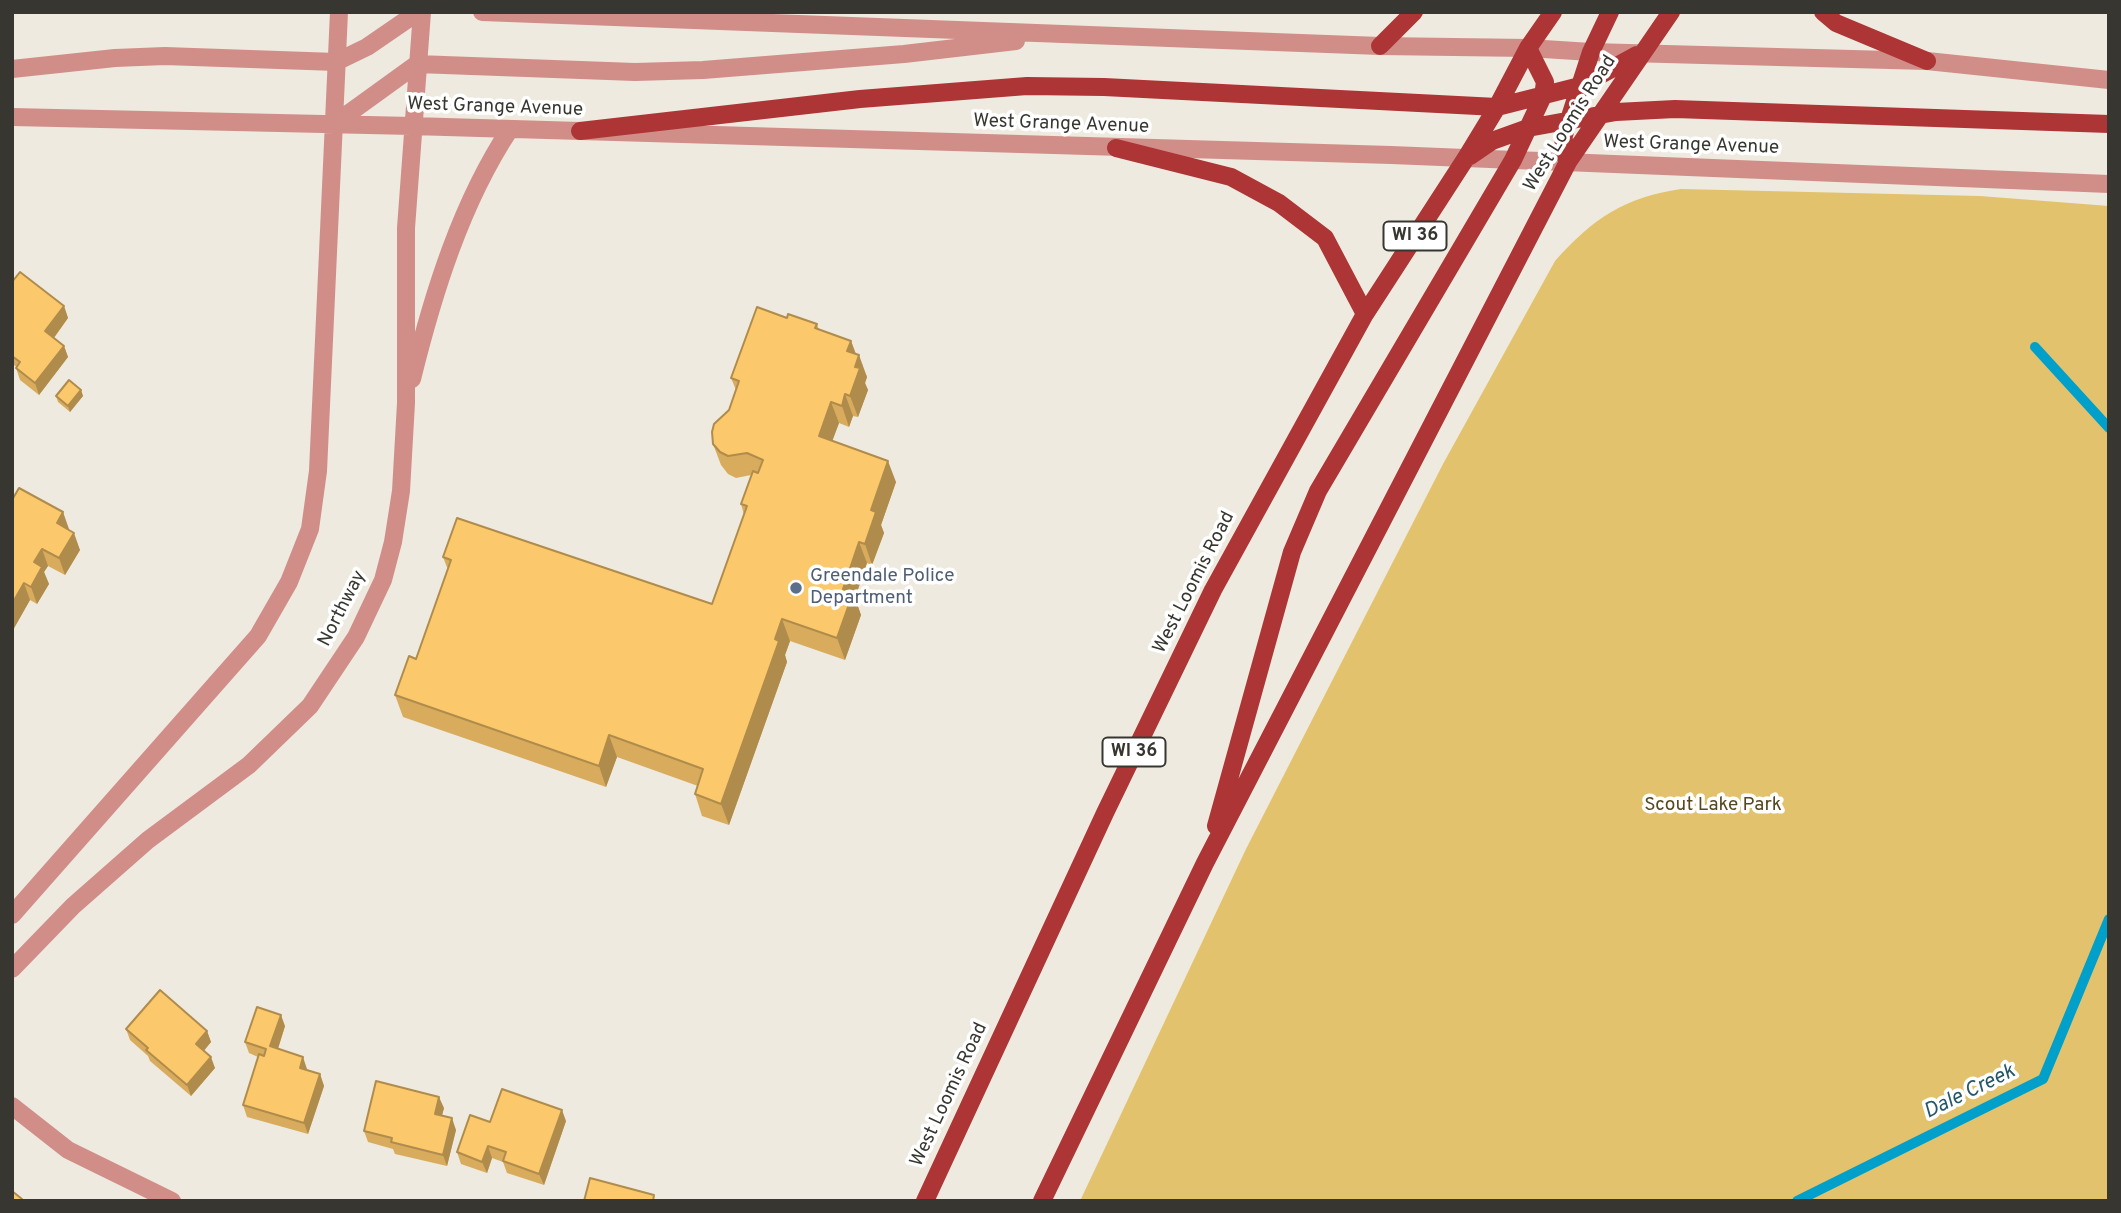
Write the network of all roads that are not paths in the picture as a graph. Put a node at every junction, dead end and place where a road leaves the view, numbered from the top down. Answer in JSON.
{"nodes":[{"id":1,"x":339,"y":12,"type":"edge"},
{"id":2,"x":420,"y":12,"type":"edge"},
{"id":3,"x":482,"y":12,"type":"edge"},
{"id":4,"x":1414,"y":12,"type":"edge"},
{"id":5,"x":1553,"y":12,"type":"edge"},
{"id":6,"x":1610,"y":12,"type":"edge"},
{"id":7,"x":1671,"y":12,"type":"edge"},
{"id":8,"x":1823,"y":12,"type":"edge"},
{"id":9,"x":1077,"y":34,"type":"junction"},
{"id":10,"x":1380,"y":46,"type":"junction"},
{"id":11,"x":1528,"y":48,"type":"junction"},
{"id":12,"x":1591,"y":52,"type":"junction"},
{"id":13,"x":1642,"y":53,"type":"junction"},
{"id":14,"x":1927,"y":61,"type":"junction"},
{"id":15,"x":336,"y":62,"type":"junction"},
{"id":16,"x":417,"y":64,"type":"junction"},
{"id":17,"x":12,"y":69,"type":"edge"},
{"id":18,"x":2109,"y":80,"type":"edge"},
{"id":19,"x":1580,"y":86,"type":"junction"},
{"id":20,"x":1543,"y":96,"type":"junction"},
{"id":21,"x":1497,"y":107,"type":"junction"},
{"id":22,"x":1599,"y":116,"type":"junction"},
{"id":23,"x":12,"y":117,"type":"edge"},
{"id":24,"x":1568,"y":122,"type":"junction"},
{"id":25,"x":334,"y":124,"type":"junction"},
{"id":26,"x":2109,"y":124,"type":"edge"},
{"id":27,"x":412,"y":126,"type":"junction"},
{"id":28,"x":1528,"y":128,"type":"junction"},
{"id":29,"x":510,"y":130,"type":"junction"},
{"id":30,"x":580,"y":131,"type":"junction"},
{"id":31,"x":1116,"y":148,"type":"junction"},
{"id":32,"x":1466,"y":158,"type":"junction"},
{"id":33,"x":1513,"y":160,"type":"junction"},
{"id":34,"x":1568,"y":162,"type":"junction"},
{"id":35,"x":2109,"y":184,"type":"edge"},
{"id":36,"x":1365,"y":314,"type":"junction"},
{"id":37,"x":406,"y":403,"type":"junction"},
{"id":38,"x":1205,"y":863,"type":"junction"},
{"id":39,"x":12,"y":915,"type":"edge"},
{"id":40,"x":12,"y":969,"type":"edge"},
{"id":41,"x":12,"y":1107,"type":"edge"},
{"id":42,"x":172,"y":1201,"type":"edge"},
{"id":43,"x":925,"y":1201,"type":"edge"},
{"id":44,"x":1042,"y":1201,"type":"edge"}],
"edges":[{"from":1,"to":15,"type":"street"},
{"from":2,"to":15,"type":"street"},
{"from":2,"to":16,"type":"street","name":"Northway"},
{"from":3,"to":9,"type":"street"},
{"from":4,"to":10,"type":"main road"},
{"from":5,"to":11,"type":"main road","name":"West Loomis Road","number":"WI 36"},
{"from":6,"to":12,"type":"main road"},
{"from":7,"to":13,"type":"main road","name":"West Loomis Road"},
{"from":8,"to":14,"type":"main road"},
{"from":9,"to":10,"type":"street"},
{"from":9,"to":16,"type":"street"},
{"from":10,"to":11,"type":"street"},
{"from":11,"to":12,"type":"street"},
{"from":11,"to":20,"type":"main road"},
{"from":11,"to":21,"type":"main road","name":"West Loomis Road","number":"WI 36"},
{"from":12,"to":13,"type":"street"},
{"from":12,"to":19,"type":"main road"},
{"from":13,"to":14,"type":"street"},
{"from":13,"to":19,"type":"main road"},
{"from":13,"to":22,"type":"main road","name":"West Loomis Road"},
{"from":14,"to":18,"type":"street"},
{"from":15,"to":17,"type":"street"},
{"from":15,"to":25,"type":"street"},
{"from":16,"to":25,"type":"street"},
{"from":16,"to":27,"type":"street","name":"Northway"},
{"from":19,"to":20,"type":"main road"},
{"from":19,"to":24,"type":"main road"},
{"from":20,"to":21,"type":"main road"},
{"from":20,"to":28,"type":"main road"},
{"from":21,"to":30,"type":"main road"},
{"from":21,"to":32,"type":"main road","name":"West Loomis Road","number":"WI 36"},
{"from":22,"to":24,"type":"main road"},
{"from":22,"to":26,"type":"main road"},
{"from":22,"to":34,"type":"main road","name":"West Loomis Road"},
{"from":23,"to":25,"type":"street","name":"West Grange Avenue"},
{"from":24,"to":28,"type":"main road"},
{"from":24,"to":34,"type":"main road"},
{"from":25,"to":27,"type":"street","name":"West Grange Avenue"},
{"from":25,"to":39,"type":"street"},
{"from":27,"to":29,"type":"street","name":"West Grange Avenue"},
{"from":27,"to":37,"type":"street","name":"Northway"},
{"from":28,"to":32,"type":"main road"},
{"from":28,"to":33,"type":"main road"},
{"from":29,"to":30,"type":"street","name":"West Grange Avenue"},
{"from":29,"to":37,"type":"street"},
{"from":30,"to":31,"type":"street","name":"West Grange Avenue"},
{"from":31,"to":32,"type":"street","name":"West Grange Avenue"},
{"from":31,"to":36,"type":"main road"},
{"from":32,"to":33,"type":"street","name":"West Grange Avenue"},
{"from":32,"to":36,"type":"main road","name":"West Loomis Road","number":"WI 36"},
{"from":33,"to":34,"type":"street","name":"West Grange Avenue"},
{"from":33,"to":38,"type":"main road"},
{"from":34,"to":35,"type":"street","name":"West Grange Avenue"},
{"from":34,"to":38,"type":"main road","name":"West Loomis Road"},
{"from":36,"to":43,"type":"main road","name":"West Loomis Road","number":"WI 36"},
{"from":37,"to":40,"type":"street","name":"Northway"},
{"from":38,"to":44,"type":"main road","name":"West Loomis Road"},
{"from":41,"to":42,"type":"street"}]}
